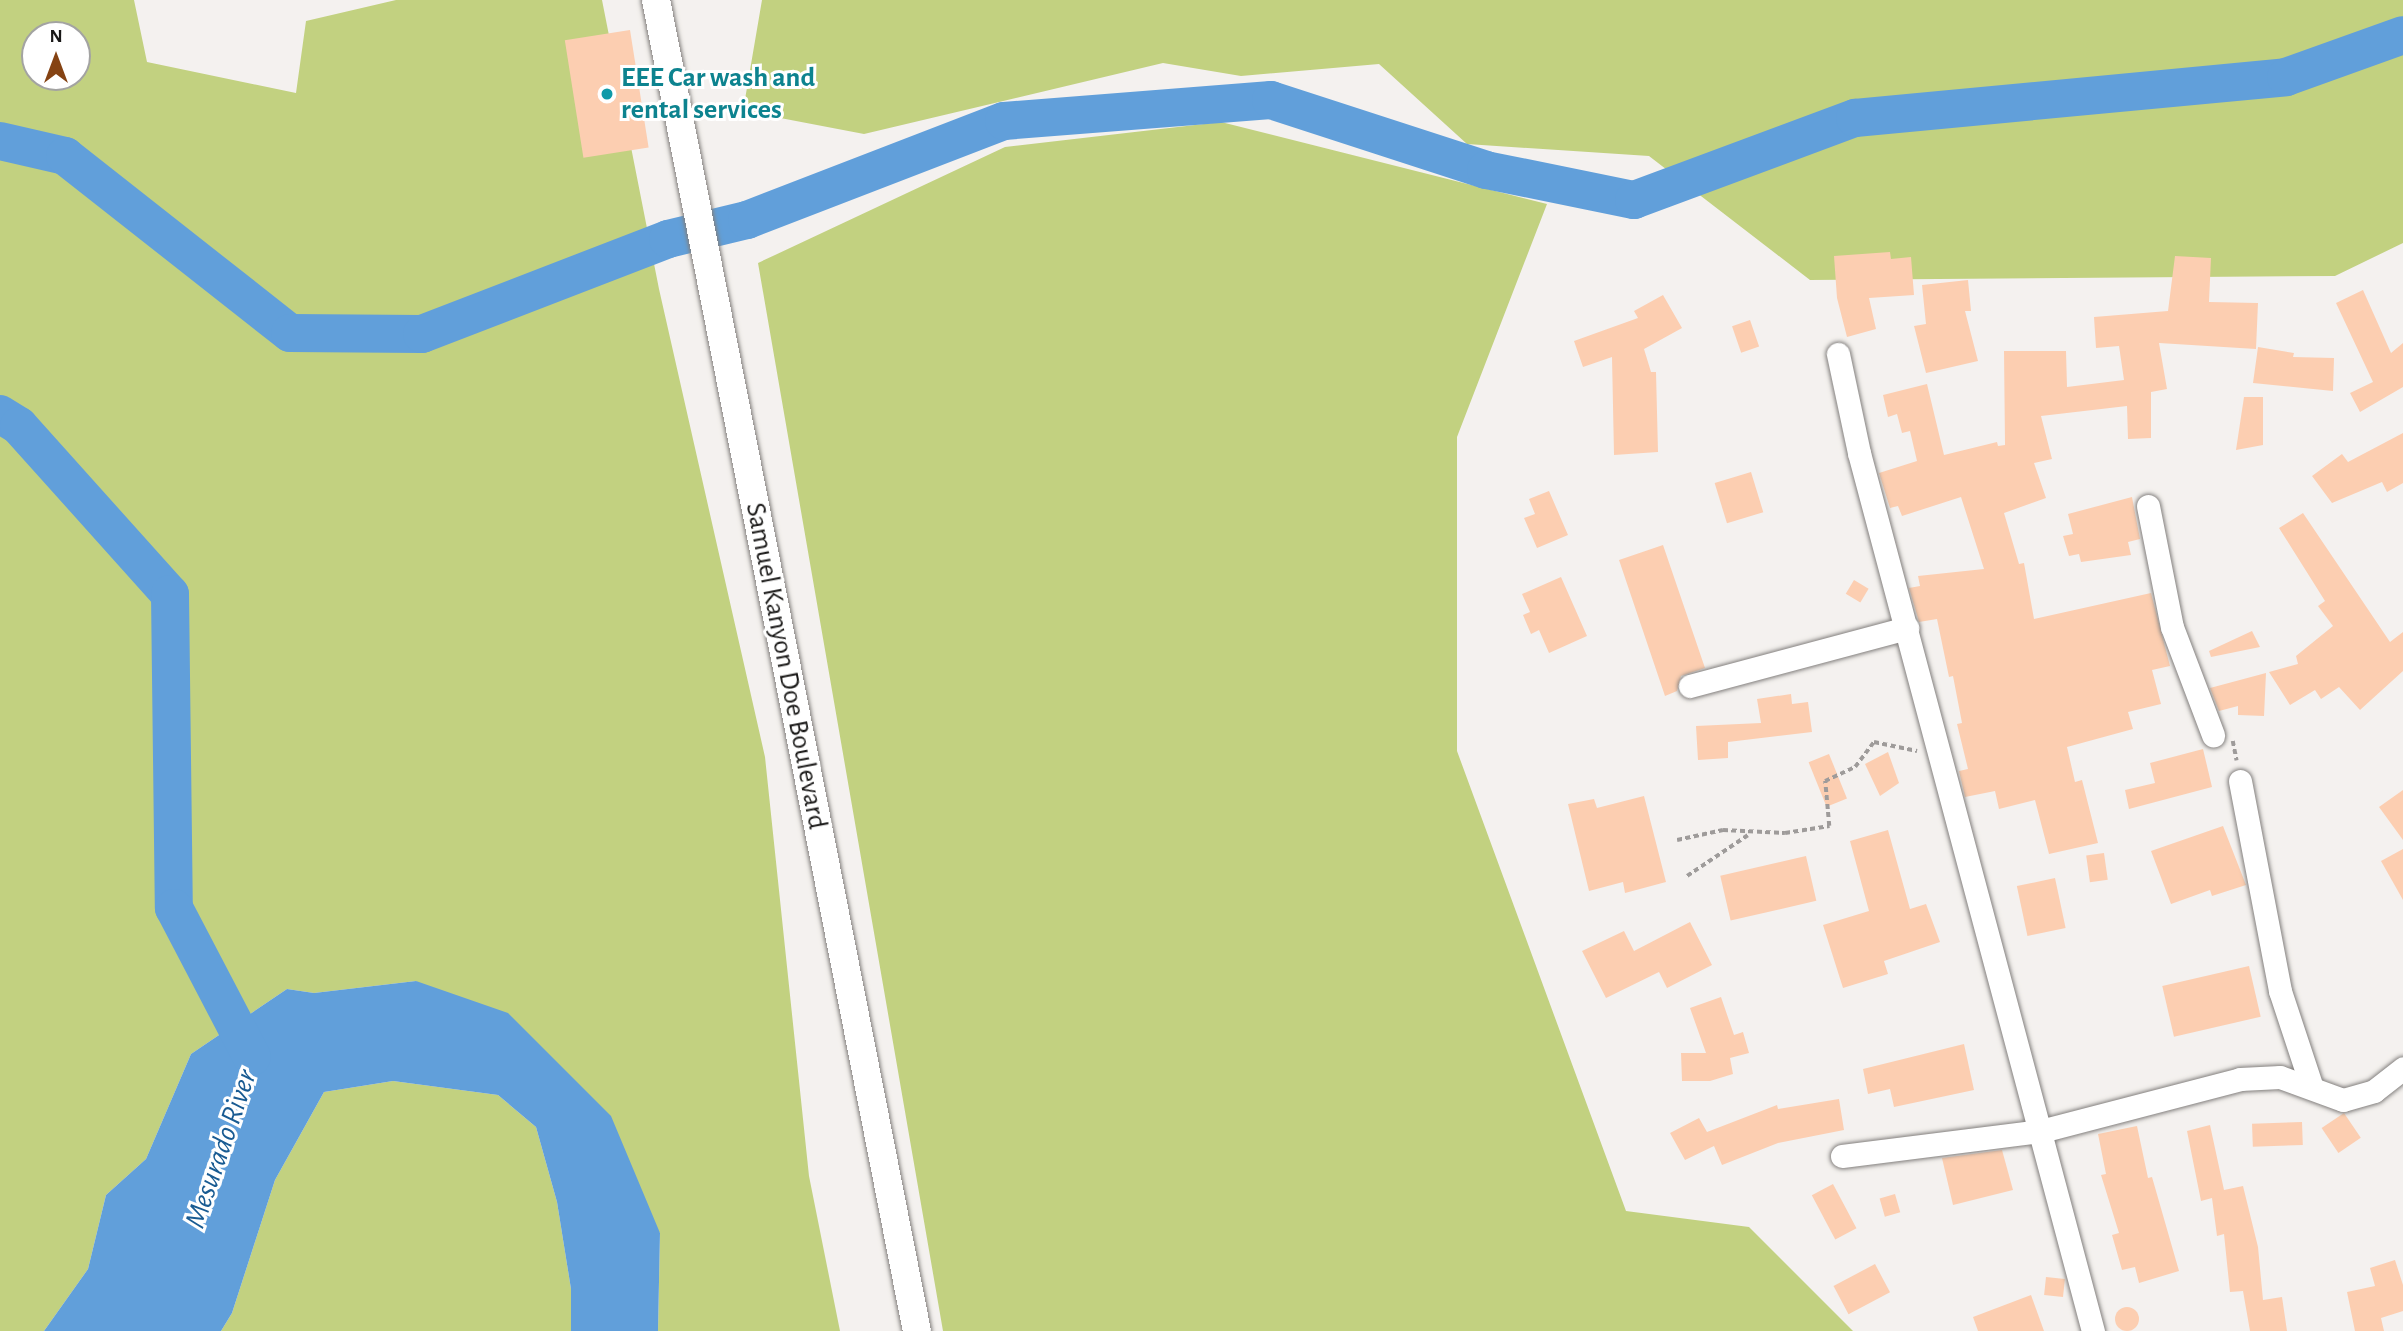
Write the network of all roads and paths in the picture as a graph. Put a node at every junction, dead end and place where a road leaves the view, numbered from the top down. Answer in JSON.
{"nodes":[{"id":1,"x":656,"y":0,"type":"edge"},
{"id":2,"x":1838,"y":354,"type":"dead end"},
{"id":3,"x":2148,"y":506,"type":"dead end"},
{"id":4,"x":1907,"y":628,"type":"junction"},
{"id":5,"x":1690,"y":685,"type":"dead end"},
{"id":6,"x":2222,"y":734,"type":"joint"},
{"id":7,"x":1943,"y":757,"type":"junction"},
{"id":8,"x":2241,"y":781,"type":"joint"},
{"id":9,"x":1749,"y":834,"type":"junction"},
{"id":10,"x":1677,"y":840,"type":"dead end"},
{"id":11,"x":1687,"y":876,"type":"dead end"},
{"id":12,"x":2403,"y":1068,"type":"edge"},
{"id":13,"x":2311,"y":1085,"type":"junction"},
{"id":14,"x":2040,"y":1131,"type":"junction"},
{"id":15,"x":1842,"y":1156,"type":"dead end"},
{"id":16,"x":917,"y":1331,"type":"edge"},
{"id":17,"x":2093,"y":1331,"type":"edge"}],
"edges":[{"from":1,"to":16,"type":"street","name":"Samuel Kanyon Doe Boulevard"},
{"from":2,"to":4,"type":"street"},
{"from":3,"to":6,"type":"street"},
{"from":4,"to":5,"type":"street"},
{"from":4,"to":7,"type":"street"},
{"from":6,"to":8,"type":"path"},
{"from":7,"to":9,"type":"path"},
{"from":7,"to":14,"type":"street"},
{"from":8,"to":13,"type":"street"},
{"from":9,"to":10,"type":"path"},
{"from":9,"to":11,"type":"path"},
{"from":12,"to":13,"type":"street"},
{"from":13,"to":14,"type":"street"},
{"from":14,"to":15,"type":"street"},
{"from":14,"to":17,"type":"street"}]}
